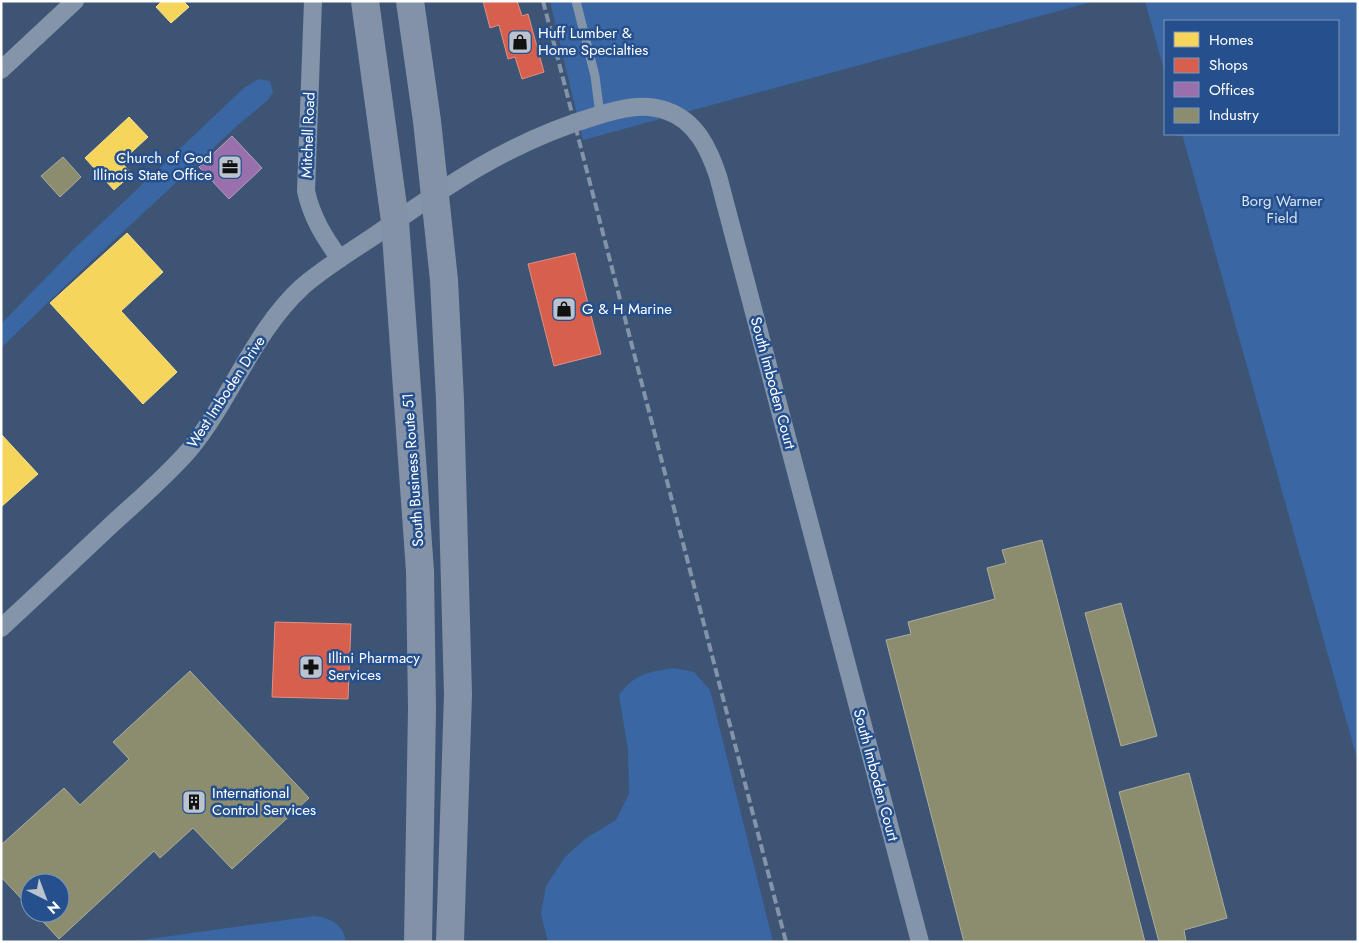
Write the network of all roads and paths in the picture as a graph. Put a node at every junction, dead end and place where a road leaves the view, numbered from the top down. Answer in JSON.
{"nodes":[{"id":1,"x":75,"y":1,"type":"edge"},
{"id":2,"x":313,"y":1,"type":"edge"},
{"id":3,"x":365,"y":1,"type":"edge"},
{"id":4,"x":410,"y":1,"type":"edge"},
{"id":5,"x":576,"y":1,"type":"edge"},
{"id":6,"x":1,"y":70,"type":"edge"},
{"id":7,"x":600,"y":115,"type":"junction"},
{"id":8,"x":415,"y":207,"type":"junction"},
{"id":9,"x":340,"y":259,"type":"junction"},
{"id":10,"x":1,"y":628,"type":"edge"},
{"id":11,"x":418,"y":942,"type":"edge"},
{"id":12,"x":450,"y":942,"type":"edge"},
{"id":13,"x":920,"y":942,"type":"edge"}],
"edges":[{"from":1,"to":6,"type":"street"},
{"from":2,"to":9,"type":"street","name":"Mitchell Road"},
{"from":3,"to":8,"type":"main road","name":"South Business Route 51"},
{"from":4,"to":8,"type":"main road","name":"South Business Route 51"},
{"from":5,"to":7,"type":"lane"},
{"from":7,"to":8,"type":"street","name":"South Imboden Court"},
{"from":7,"to":13,"type":"street","name":"South Imboden Court"},
{"from":8,"to":9,"type":"street","name":"West Imboden Drive"},
{"from":8,"to":11,"type":"main road","name":"South Business Route 51"},
{"from":8,"to":12,"type":"main road","name":"South Business Route 51"},
{"from":9,"to":10,"type":"street","name":"West Imboden Drive"}]}
